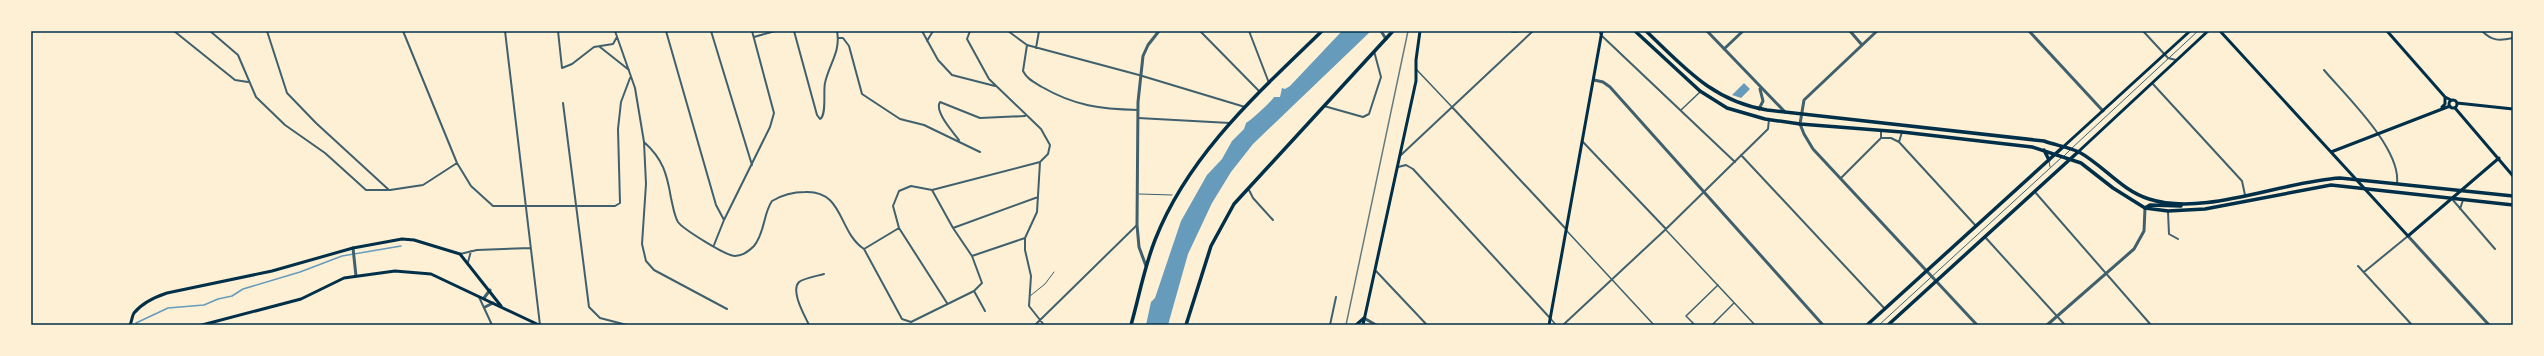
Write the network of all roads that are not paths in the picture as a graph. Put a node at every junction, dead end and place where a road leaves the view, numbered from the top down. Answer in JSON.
{"nodes":[{"id":1,"x":174,"y":31,"type":"edge"},
{"id":2,"x":210,"y":31,"type":"edge"},
{"id":3,"x":267,"y":31,"type":"edge"},
{"id":4,"x":403,"y":31,"type":"edge"},
{"id":5,"x":505,"y":31,"type":"edge"},
{"id":6,"x":558,"y":31,"type":"edge"},
{"id":7,"x":614,"y":31,"type":"edge"},
{"id":8,"x":666,"y":31,"type":"edge"},
{"id":9,"x":711,"y":31,"type":"edge"},
{"id":10,"x":752,"y":31,"type":"edge"},
{"id":11,"x":775,"y":31,"type":"edge"},
{"id":12,"x":794,"y":31,"type":"edge"},
{"id":13,"x":837,"y":31,"type":"edge"},
{"id":14,"x":922,"y":31,"type":"edge"},
{"id":15,"x":933,"y":31,"type":"edge"},
{"id":16,"x":970,"y":31,"type":"edge"},
{"id":17,"x":1008,"y":31,"type":"edge"},
{"id":18,"x":1039,"y":31,"type":"edge"},
{"id":19,"x":1159,"y":31,"type":"edge"},
{"id":20,"x":1200,"y":31,"type":"edge"},
{"id":21,"x":1249,"y":31,"type":"edge"},
{"id":22,"x":1322,"y":31,"type":"edge"},
{"id":23,"x":1394,"y":31,"type":"edge"},
{"id":24,"x":1420,"y":31,"type":"edge"},
{"id":25,"x":1512,"y":31,"type":"edge"},
{"id":26,"x":1517,"y":31,"type":"edge"},
{"id":27,"x":1533,"y":31,"type":"edge"},
{"id":28,"x":1635,"y":31,"type":"edge"},
{"id":29,"x":1646,"y":31,"type":"edge"},
{"id":30,"x":1707,"y":31,"type":"edge"},
{"id":31,"x":1743,"y":31,"type":"edge"},
{"id":32,"x":1850,"y":31,"type":"edge"},
{"id":33,"x":1877,"y":31,"type":"edge"},
{"id":34,"x":2029,"y":31,"type":"edge"},
{"id":35,"x":2143,"y":31,"type":"edge"},
{"id":36,"x":2190,"y":31,"type":"edge"},
{"id":37,"x":2198,"y":31,"type":"edge"},
{"id":38,"x":2208,"y":31,"type":"edge"},
{"id":39,"x":2220,"y":31,"type":"edge"},
{"id":40,"x":2387,"y":31,"type":"edge"},
{"id":41,"x":2482,"y":31,"type":"edge"},
{"id":42,"x":1383,"y":32,"type":"edge"},
{"id":43,"x":1601,"y":32,"type":"edge"},
{"id":44,"x":617,"y":36,"type":"junction"},
{"id":45,"x":754,"y":37,"type":"junction"},
{"id":46,"x":838,"y":38,"type":"junction"},
{"id":47,"x":2513,"y":38,"type":"edge"},
{"id":48,"x":1386,"y":40,"type":"junction"},
{"id":49,"x":927,"y":41,"type":"junction"},
{"id":50,"x":1027,"y":45,"type":"junction"},
{"id":51,"x":1862,"y":45,"type":"junction"},
{"id":52,"x":599,"y":47,"type":"junction"},
{"id":53,"x":1036,"y":48,"type":"junction"},
{"id":54,"x":1724,"y":49,"type":"junction"},
{"id":55,"x":1374,"y":51,"type":"junction"},
{"id":56,"x":2165,"y":54,"type":"junction"},
{"id":57,"x":2168,"y":58,"type":"junction"},
{"id":58,"x":2176,"y":60,"type":"junction"},
{"id":59,"x":1416,"y":69,"type":"junction"},
{"id":60,"x":2324,"y":70,"type":"dead end"},
{"id":61,"x":630,"y":71,"type":"junction"},
{"id":62,"x":1139,"y":75,"type":"junction"},
{"id":63,"x":630,"y":78,"type":"junction"},
{"id":64,"x":1594,"y":80,"type":"junction"},
{"id":65,"x":248,"y":82,"type":"junction"},
{"id":66,"x":2152,"y":83,"type":"junction"},
{"id":67,"x":1269,"y":84,"type":"junction"},
{"id":68,"x":996,"y":87,"type":"junction"},
{"id":69,"x":1760,"y":87,"type":"junction"},
{"id":70,"x":1700,"y":91,"type":"junction"},
{"id":71,"x":1261,"y":93,"type":"junction"},
{"id":72,"x":2445,"y":97,"type":"junction"},
{"id":73,"x":2451,"y":100,"type":"junction"},
{"id":74,"x":2457,"y":102,"type":"junction"},
{"id":75,"x":563,"y":103,"type":"dead end"},
{"id":76,"x":1322,"y":106,"type":"junction"},
{"id":77,"x":2450,"y":106,"type":"junction"},
{"id":78,"x":1246,"y":107,"type":"junction"},
{"id":79,"x":1452,"y":107,"type":"junction"},
{"id":80,"x":2442,"y":107,"type":"junction"},
{"id":81,"x":2455,"y":108,"type":"junction"},
{"id":82,"x":1759,"y":109,"type":"junction"},
{"id":83,"x":2513,"y":109,"type":"edge"},
{"id":84,"x":1138,"y":110,"type":"junction"},
{"id":85,"x":1681,"y":110,"type":"junction"},
{"id":86,"x":2103,"y":111,"type":"junction"},
{"id":87,"x":1785,"y":112,"type":"junction"},
{"id":88,"x":1801,"y":114,"type":"junction"},
{"id":89,"x":1026,"y":116,"type":"junction"},
{"id":90,"x":1138,"y":118,"type":"junction"},
{"id":91,"x":1769,"y":119,"type":"junction"},
{"id":92,"x":1230,"y":123,"type":"junction"},
{"id":93,"x":1800,"y":124,"type":"junction"},
{"id":94,"x":1880,"y":130,"type":"junction"},
{"id":95,"x":1902,"y":132,"type":"junction"},
{"id":96,"x":2378,"y":132,"type":"junction"},
{"id":97,"x":1881,"y":138,"type":"junction"},
{"id":98,"x":960,"y":141,"type":"junction"},
{"id":99,"x":1582,"y":141,"type":"junction"},
{"id":100,"x":644,"y":142,"type":"junction"},
{"id":101,"x":1899,"y":142,"type":"junction"},
{"id":102,"x":2063,"y":147,"type":"junction"},
{"id":103,"x":2071,"y":149,"type":"junction"},
{"id":104,"x":2044,"y":150,"type":"junction"},
{"id":105,"x":980,"y":152,"type":"dead end"},
{"id":106,"x":2078,"y":152,"type":"junction"},
{"id":107,"x":2331,"y":152,"type":"junction"},
{"id":108,"x":2056,"y":154,"type":"junction"},
{"id":109,"x":1401,"y":155,"type":"junction"},
{"id":110,"x":1741,"y":155,"type":"junction"},
{"id":111,"x":2063,"y":156,"type":"junction"},
{"id":112,"x":2499,"y":158,"type":"junction"},
{"id":113,"x":2071,"y":159,"type":"junction"},
{"id":114,"x":2049,"y":160,"type":"junction"},
{"id":115,"x":457,"y":162,"type":"junction"},
{"id":116,"x":1040,"y":162,"type":"junction"},
{"id":117,"x":1735,"y":162,"type":"junction"},
{"id":118,"x":752,"y":165,"type":"junction"},
{"id":119,"x":1398,"y":167,"type":"junction"},
{"id":120,"x":2050,"y":168,"type":"junction"},
{"id":121,"x":2513,"y":176,"type":"edge"},
{"id":122,"x":1842,"y":178,"type":"junction"},
{"id":123,"x":2356,"y":180,"type":"junction"},
{"id":124,"x":2397,"y":184,"type":"junction"},
{"id":125,"x":1248,"y":187,"type":"junction"},
{"id":126,"x":2363,"y":187,"type":"junction"},
{"id":127,"x":390,"y":190,"type":"junction"},
{"id":128,"x":932,"y":190,"type":"junction"},
{"id":129,"x":2461,"y":191,"type":"junction"},
{"id":130,"x":1704,"y":192,"type":"junction"},
{"id":131,"x":2035,"y":192,"type":"junction"},
{"id":132,"x":1137,"y":194,"type":"junction"},
{"id":133,"x":1172,"y":195,"type":"dead end"},
{"id":134,"x":2245,"y":195,"type":"junction"},
{"id":135,"x":1038,"y":196,"type":"junction"},
{"id":136,"x":2513,"y":196,"type":"edge"},
{"id":137,"x":2452,"y":199,"type":"junction"},
{"id":138,"x":2464,"y":200,"type":"junction"},
{"id":139,"x":2188,"y":204,"type":"junction"},
{"id":140,"x":2513,"y":205,"type":"edge"},
{"id":141,"x":526,"y":207,"type":"junction"},
{"id":142,"x":576,"y":207,"type":"junction"},
{"id":143,"x":2145,"y":208,"type":"junction"},
{"id":144,"x":2460,"y":210,"type":"junction"},
{"id":145,"x":2168,"y":211,"type":"junction"},
{"id":146,"x":724,"y":220,"type":"junction"},
{"id":147,"x":1273,"y":220,"type":"dead end"},
{"id":148,"x":1137,"y":225,"type":"junction"},
{"id":149,"x":1976,"y":226,"type":"junction"},
{"id":150,"x":899,"y":228,"type":"junction"},
{"id":151,"x":953,"y":228,"type":"junction"},
{"id":152,"x":1666,"y":229,"type":"junction"},
{"id":153,"x":1566,"y":230,"type":"junction"},
{"id":154,"x":1985,"y":236,"type":"junction"},
{"id":155,"x":2408,"y":236,"type":"junction"},
{"id":156,"x":1025,"y":238,"type":"junction"},
{"id":157,"x":2178,"y":239,"type":"dead end"},
{"id":158,"x":714,"y":245,"type":"junction"},
{"id":159,"x":530,"y":248,"type":"junction"},
{"id":160,"x":353,"y":249,"type":"junction"},
{"id":161,"x":864,"y":249,"type":"junction"},
{"id":162,"x":2495,"y":249,"type":"dead end"},
{"id":163,"x":471,"y":251,"type":"junction"},
{"id":164,"x":460,"y":254,"type":"junction"},
{"id":165,"x":972,"y":256,"type":"junction"},
{"id":166,"x":468,"y":262,"type":"junction"},
{"id":167,"x":1146,"y":266,"type":"junction"},
{"id":168,"x":2358,"y":266,"type":"dead end"},
{"id":169,"x":1374,"y":268,"type":"junction"},
{"id":170,"x":1927,"y":270,"type":"junction"},
{"id":171,"x":1054,"y":272,"type":"dead end"},
{"id":172,"x":2364,"y":272,"type":"junction"},
{"id":173,"x":2105,"y":273,"type":"junction"},
{"id":174,"x":824,"y":274,"type":"dead end"},
{"id":175,"x":356,"y":276,"type":"junction"},
{"id":176,"x":1932,"y":276,"type":"junction"},
{"id":177,"x":1612,"y":279,"type":"junction"},
{"id":178,"x":1936,"y":281,"type":"junction"},
{"id":179,"x":1718,"y":285,"type":"junction"},
{"id":180,"x":490,"y":290,"type":"junction"},
{"id":181,"x":974,"y":291,"type":"junction"},
{"id":182,"x":477,"y":295,"type":"junction"},
{"id":183,"x":1029,"y":296,"type":"junction"},
{"id":184,"x":1336,"y":297,"type":"dead end"},
{"id":185,"x":484,"y":298,"type":"junction"},
{"id":186,"x":494,"y":303,"type":"junction"},
{"id":187,"x":947,"y":303,"type":"junction"},
{"id":188,"x":1734,"y":303,"type":"junction"},
{"id":189,"x":502,"y":306,"type":"junction"},
{"id":190,"x":485,"y":307,"type":"junction"},
{"id":191,"x":727,"y":309,"type":"dead end"},
{"id":192,"x":1885,"y":309,"type":"junction"},
{"id":193,"x":985,"y":311,"type":"dead end"},
{"id":194,"x":2057,"y":316,"type":"junction"},
{"id":195,"x":1364,"y":318,"type":"junction"},
{"id":196,"x":1550,"y":318,"type":"junction"},
{"id":197,"x":1039,"y":320,"type":"junction"},
{"id":198,"x":1693,"y":324,"type":"edge"},
{"id":199,"x":130,"y":325,"type":"edge"},
{"id":200,"x":202,"y":325,"type":"edge"},
{"id":201,"x":492,"y":325,"type":"edge"},
{"id":202,"x":540,"y":325,"type":"edge"},
{"id":203,"x":627,"y":325,"type":"edge"},
{"id":204,"x":809,"y":325,"type":"edge"},
{"id":205,"x":1035,"y":325,"type":"edge"},
{"id":206,"x":1044,"y":325,"type":"edge"},
{"id":207,"x":1131,"y":325,"type":"edge"},
{"id":208,"x":1186,"y":325,"type":"edge"},
{"id":209,"x":1330,"y":325,"type":"edge"},
{"id":210,"x":1356,"y":325,"type":"edge"},
{"id":211,"x":1363,"y":325,"type":"edge"},
{"id":212,"x":1376,"y":325,"type":"edge"},
{"id":213,"x":1427,"y":325,"type":"edge"},
{"id":214,"x":1549,"y":325,"type":"edge"},
{"id":215,"x":1556,"y":325,"type":"edge"},
{"id":216,"x":1563,"y":325,"type":"edge"},
{"id":217,"x":1654,"y":325,"type":"edge"},
{"id":218,"x":1712,"y":325,"type":"edge"},
{"id":219,"x":1755,"y":325,"type":"edge"},
{"id":220,"x":1823,"y":325,"type":"edge"},
{"id":221,"x":1867,"y":325,"type":"edge"},
{"id":222,"x":1879,"y":325,"type":"edge"},
{"id":223,"x":1888,"y":325,"type":"edge"},
{"id":224,"x":1977,"y":325,"type":"edge"},
{"id":225,"x":2047,"y":325,"type":"edge"},
{"id":226,"x":2065,"y":325,"type":"edge"},
{"id":227,"x":2151,"y":325,"type":"edge"},
{"id":228,"x":2412,"y":325,"type":"edge"},
{"id":229,"x":2489,"y":325,"type":"edge"}],
"edges":[{"from":1,"to":65,"type":"street"},
{"from":2,"to":65,"type":"street"},
{"from":3,"to":127,"type":"street"},
{"from":4,"to":115,"type":"street"},
{"from":5,"to":141,"type":"street"},
{"from":6,"to":52,"type":"street"},
{"from":7,"to":44,"type":"street"},
{"from":8,"to":146,"type":"street"},
{"from":9,"to":118,"type":"street"},
{"from":10,"to":45,"type":"street"},
{"from":11,"to":45,"type":"street"},
{"from":12,"to":46,"type":"street"},
{"from":13,"to":46,"type":"street"},
{"from":14,"to":49,"type":"street"},
{"from":15,"to":49,"type":"street"},
{"from":16,"to":68,"type":"street"},
{"from":17,"to":50,"type":"street"},
{"from":18,"to":53,"type":"street"},
{"from":19,"to":62,"type":"street"},
{"from":20,"to":71,"type":"street"},
{"from":21,"to":67,"type":"street"},
{"from":22,"to":67,"type":"main road"},
{"from":23,"to":48,"type":"main road"},
{"from":24,"to":59,"type":"main road"},
{"from":25,"to":26,"type":"main road"},
{"from":27,"to":79,"type":"street"},
{"from":28,"to":70,"type":"main road"},
{"from":29,"to":82,"type":"main road"},
{"from":30,"to":54,"type":"street"},
{"from":31,"to":54,"type":"street"},
{"from":32,"to":51,"type":"street"},
{"from":33,"to":51,"type":"street"},
{"from":34,"to":86,"type":"street"},
{"from":35,"to":56,"type":"street"},
{"from":36,"to":56,"type":"main road"},
{"from":37,"to":57,"type":"lane"},
{"from":38,"to":58,"type":"main road"},
{"from":39,"to":107,"type":"main road"},
{"from":40,"to":72,"type":"main road"},
{"from":41,"to":47,"type":"street"},
{"from":42,"to":48,"type":"street"},
{"from":43,"to":64,"type":"main road"},
{"from":43,"to":85,"type":"street"},
{"from":44,"to":52,"type":"street"},
{"from":44,"to":61,"type":"street"},
{"from":45,"to":118,"type":"street"},
{"from":46,"to":98,"type":"street"},
{"from":48,"to":55,"type":"main road"},
{"from":49,"to":68,"type":"street"},
{"from":50,"to":53,"type":"street"},
{"from":50,"to":84,"type":"street"},
{"from":51,"to":88,"type":"street"},
{"from":52,"to":61,"type":"street"},
{"from":53,"to":62,"type":"street"},
{"from":54,"to":69,"type":"street"},
{"from":55,"to":76,"type":"main road"},
{"from":55,"to":76,"type":"street"},
{"from":56,"to":57,"type":"street"},
{"from":56,"to":86,"type":"main road"},
{"from":57,"to":58,"type":"street"},
{"from":57,"to":103,"type":"lane"},
{"from":58,"to":66,"type":"main road"},
{"from":59,"to":79,"type":"street"},
{"from":59,"to":109,"type":"main road"},
{"from":60,"to":96,"type":"street"},
{"from":61,"to":63,"type":"street"},
{"from":62,"to":78,"type":"street"},
{"from":62,"to":84,"type":"street"},
{"from":63,"to":100,"type":"street"},
{"from":63,"to":142,"type":"street"},
{"from":64,"to":99,"type":"main road"},
{"from":64,"to":130,"type":"street"},
{"from":65,"to":127,"type":"street"},
{"from":66,"to":106,"type":"main road"},
{"from":66,"to":134,"type":"street"},
{"from":67,"to":71,"type":"main road"},
{"from":68,"to":89,"type":"street"},
{"from":69,"to":82,"type":"street"},
{"from":69,"to":87,"type":"street"},
{"from":70,"to":85,"type":"street"},
{"from":70,"to":91,"type":"main road"},
{"from":71,"to":78,"type":"main road"},
{"from":72,"to":73,"type":"main road"},
{"from":72,"to":80,"type":"main road"},
{"from":73,"to":74,"type":"main road"},
{"from":73,"to":77,"type":"main road"},
{"from":74,"to":81,"type":"main road"},
{"from":74,"to":83,"type":"main road"},
{"from":75,"to":142,"type":"street"},
{"from":76,"to":125,"type":"main road"},
{"from":77,"to":80,"type":"main road"},
{"from":77,"to":81,"type":"main road"},
{"from":78,"to":92,"type":"main road"},
{"from":79,"to":109,"type":"street"},
{"from":79,"to":153,"type":"street"},
{"from":80,"to":96,"type":"main road"},
{"from":81,"to":112,"type":"main road"},
{"from":82,"to":87,"type":"main road"},
{"from":84,"to":90,"type":"street"},
{"from":85,"to":117,"type":"street"},
{"from":86,"to":102,"type":"main road"},
{"from":87,"to":88,"type":"main road"},
{"from":88,"to":93,"type":"street"},
{"from":88,"to":102,"type":"main road"},
{"from":89,"to":98,"type":"street"},
{"from":89,"to":116,"type":"street"},
{"from":90,"to":92,"type":"street"},
{"from":90,"to":132,"type":"street"},
{"from":91,"to":93,"type":"main road"},
{"from":91,"to":110,"type":"street"},
{"from":92,"to":167,"type":"main road"},
{"from":93,"to":94,"type":"main road"},
{"from":93,"to":122,"type":"street"},
{"from":94,"to":95,"type":"main road"},
{"from":94,"to":97,"type":"street"},
{"from":95,"to":101,"type":"street"},
{"from":95,"to":104,"type":"main road"},
{"from":96,"to":107,"type":"main road"},
{"from":96,"to":124,"type":"street"},
{"from":97,"to":101,"type":"street"},
{"from":97,"to":122,"type":"street"},
{"from":98,"to":105,"type":"street"},
{"from":99,"to":152,"type":"street"},
{"from":99,"to":153,"type":"main road"},
{"from":100,"to":158,"type":"street"},
{"from":100,"to":191,"type":"street"},
{"from":101,"to":149,"type":"street"},
{"from":102,"to":103,"type":"main road"},
{"from":102,"to":108,"type":"main road"},
{"from":103,"to":106,"type":"main road"},
{"from":103,"to":111,"type":"lane"},
{"from":104,"to":108,"type":"main road"},
{"from":104,"to":114,"type":"main road"},
{"from":106,"to":113,"type":"main road"},
{"from":106,"to":139,"type":"main road"},
{"from":107,"to":123,"type":"main road"},
{"from":108,"to":111,"type":"main road"},
{"from":108,"to":114,"type":"main road"},
{"from":109,"to":119,"type":"main road"},
{"from":110,"to":117,"type":"street"},
{"from":110,"to":192,"type":"street"},
{"from":111,"to":113,"type":"main road"},
{"from":111,"to":120,"type":"lane"},
{"from":112,"to":121,"type":"main road"},
{"from":112,"to":129,"type":"main road"},
{"from":113,"to":131,"type":"main road"},
{"from":113,"to":143,"type":"main road"},
{"from":114,"to":120,"type":"lane"},
{"from":114,"to":149,"type":"main road"},
{"from":115,"to":127,"type":"street"},
{"from":115,"to":141,"type":"street"},
{"from":116,"to":128,"type":"street"},
{"from":116,"to":135,"type":"street"},
{"from":117,"to":130,"type":"street"},
{"from":118,"to":146,"type":"street"},
{"from":119,"to":169,"type":"main road"},
{"from":119,"to":196,"type":"street"},
{"from":120,"to":176,"type":"lane"},
{"from":122,"to":170,"type":"street"},
{"from":123,"to":124,"type":"main road"},
{"from":123,"to":126,"type":"main road"},
{"from":123,"to":134,"type":"main road"},
{"from":124,"to":129,"type":"main road"},
{"from":125,"to":147,"type":"street"},
{"from":125,"to":208,"type":"main road"},
{"from":126,"to":137,"type":"main road"},
{"from":126,"to":145,"type":"main road"},
{"from":126,"to":155,"type":"main road"},
{"from":128,"to":150,"type":"street"},
{"from":128,"to":151,"type":"street"},
{"from":129,"to":136,"type":"main road"},
{"from":129,"to":137,"type":"main road"},
{"from":129,"to":138,"type":"main road"},
{"from":130,"to":152,"type":"street"},
{"from":130,"to":220,"type":"street"},
{"from":131,"to":154,"type":"main road"},
{"from":131,"to":173,"type":"street"},
{"from":132,"to":133,"type":"lane"},
{"from":132,"to":148,"type":"street"},
{"from":134,"to":139,"type":"main road"},
{"from":135,"to":151,"type":"street"},
{"from":135,"to":156,"type":"street"},
{"from":137,"to":138,"type":"main road"},
{"from":137,"to":144,"type":"street"},
{"from":137,"to":155,"type":"main road"},
{"from":138,"to":140,"type":"main road"},
{"from":138,"to":144,"type":"street"},
{"from":139,"to":143,"type":"main road"},
{"from":141,"to":142,"type":"street"},
{"from":141,"to":159,"type":"street"},
{"from":142,"to":203,"type":"street"},
{"from":143,"to":145,"type":"main road"},
{"from":143,"to":173,"type":"street"},
{"from":144,"to":162,"type":"street"},
{"from":145,"to":157,"type":"street"},
{"from":146,"to":158,"type":"street"},
{"from":148,"to":167,"type":"street"},
{"from":148,"to":197,"type":"street"},
{"from":149,"to":170,"type":"main road"},
{"from":150,"to":161,"type":"street"},
{"from":150,"to":187,"type":"street"},
{"from":151,"to":165,"type":"street"},
{"from":152,"to":177,"type":"street"},
{"from":152,"to":179,"type":"street"},
{"from":153,"to":177,"type":"street"},
{"from":153,"to":196,"type":"main road"},
{"from":154,"to":178,"type":"main road"},
{"from":154,"to":194,"type":"street"},
{"from":155,"to":172,"type":"street"},
{"from":155,"to":229,"type":"street"},
{"from":156,"to":165,"type":"street"},
{"from":156,"to":183,"type":"street"},
{"from":158,"to":161,"type":"street"},
{"from":159,"to":163,"type":"street"},
{"from":159,"to":202,"type":"street"},
{"from":160,"to":164,"type":"main road"},
{"from":160,"to":175,"type":"street"},
{"from":160,"to":199,"type":"main road"},
{"from":161,"to":187,"type":"street"},
{"from":163,"to":164,"type":"street"},
{"from":163,"to":166,"type":"street"},
{"from":164,"to":166,"type":"main road"},
{"from":165,"to":181,"type":"street"},
{"from":166,"to":180,"type":"main road"},
{"from":167,"to":207,"type":"main road"},
{"from":168,"to":172,"type":"street"},
{"from":169,"to":195,"type":"main road"},
{"from":169,"to":213,"type":"street"},
{"from":170,"to":176,"type":"street"},
{"from":170,"to":192,"type":"main road"},
{"from":171,"to":183,"type":"lane"},
{"from":172,"to":228,"type":"street"},
{"from":173,"to":194,"type":"street"},
{"from":173,"to":227,"type":"street"},
{"from":174,"to":204,"type":"street"},
{"from":175,"to":182,"type":"main road"},
{"from":175,"to":200,"type":"main road"},
{"from":176,"to":178,"type":"street"},
{"from":176,"to":222,"type":"lane"},
{"from":177,"to":216,"type":"street"},
{"from":177,"to":217,"type":"street"},
{"from":178,"to":223,"type":"main road"},
{"from":178,"to":224,"type":"street"},
{"from":179,"to":188,"type":"street"},
{"from":179,"to":198,"type":"street"},
{"from":180,"to":185,"type":"street"},
{"from":180,"to":189,"type":"main road"},
{"from":181,"to":187,"type":"street"},
{"from":181,"to":193,"type":"street"},
{"from":182,"to":185,"type":"main road"},
{"from":182,"to":190,"type":"street"},
{"from":183,"to":197,"type":"street"},
{"from":184,"to":209,"type":"street"},
{"from":185,"to":186,"type":"main road"},
{"from":185,"to":190,"type":"street"},
{"from":186,"to":189,"type":"main road"},
{"from":186,"to":190,"type":"street"},
{"from":188,"to":218,"type":"street"},
{"from":188,"to":219,"type":"street"},
{"from":189,"to":202,"type":"main road"},
{"from":190,"to":201,"type":"street"},
{"from":192,"to":221,"type":"main road"},
{"from":194,"to":225,"type":"street"},
{"from":194,"to":226,"type":"street"},
{"from":195,"to":210,"type":"main road"},
{"from":195,"to":211,"type":"main road"},
{"from":195,"to":212,"type":"street"},
{"from":196,"to":214,"type":"main road"},
{"from":196,"to":215,"type":"street"},
{"from":197,"to":205,"type":"street"},
{"from":197,"to":206,"type":"street"}]}
